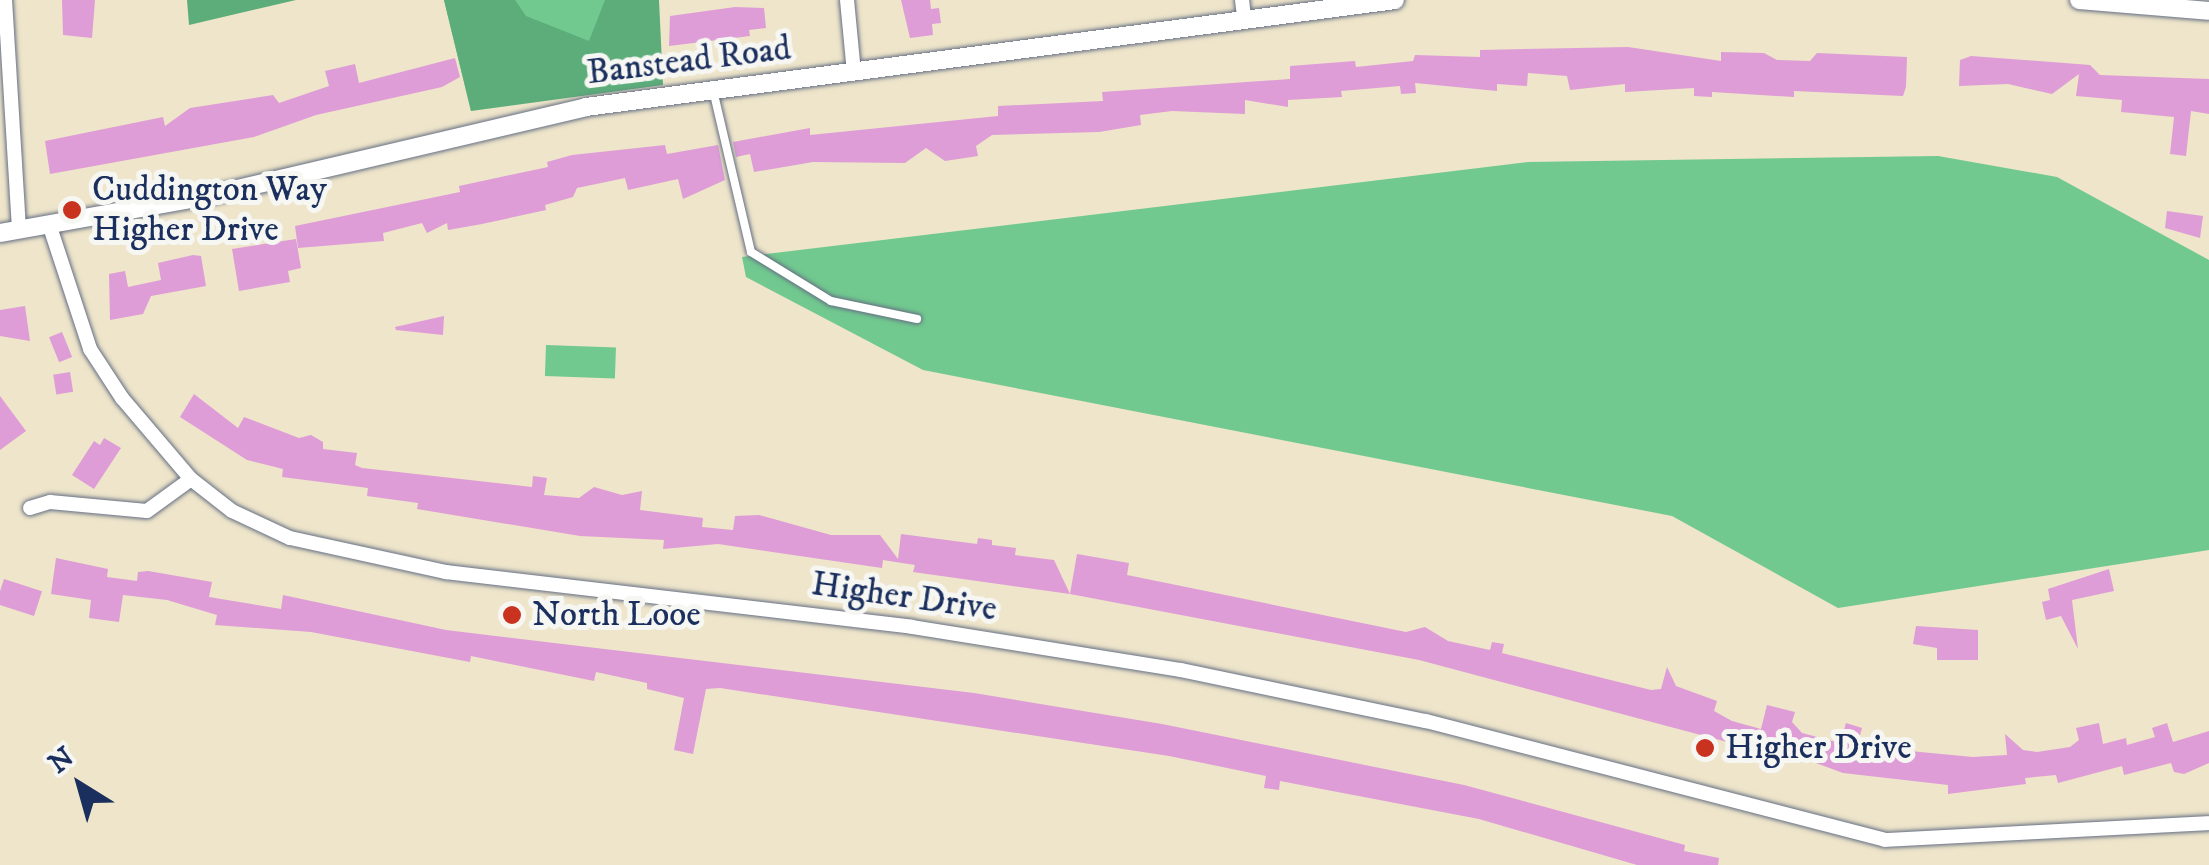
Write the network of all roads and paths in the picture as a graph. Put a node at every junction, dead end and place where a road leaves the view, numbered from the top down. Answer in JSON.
{"nodes":[{"id":1,"x":5,"y":0,"type":"edge"},
{"id":2,"x":846,"y":0,"type":"edge"},
{"id":3,"x":1395,"y":0,"type":"edge"},
{"id":4,"x":2079,"y":0,"type":"edge"},
{"id":5,"x":1243,"y":9,"type":"edge"},
{"id":6,"x":2209,"y":11,"type":"edge"},
{"id":7,"x":854,"y":73,"type":"junction"},
{"id":8,"x":713,"y":90,"type":"junction"},
{"id":9,"x":49,"y":224,"type":"junction"},
{"id":10,"x":10,"y":231,"type":"edge"},
{"id":11,"x":917,"y":319,"type":"dead end"},
{"id":12,"x":191,"y":478,"type":"junction"},
{"id":13,"x":30,"y":508,"type":"dead end"},
{"id":14,"x":2209,"y":823,"type":"edge"}],
"edges":[{"from":1,"to":10,"type":"street"},
{"from":2,"to":7,"type":"street"},
{"from":3,"to":5,"type":"street","name":"Banstead Road"},
{"from":4,"to":6,"type":"street"},
{"from":5,"to":7,"type":"street","name":"Banstead Road"},
{"from":7,"to":8,"type":"street","name":"Banstead Road"},
{"from":8,"to":9,"type":"street","name":"Banstead Road"},
{"from":8,"to":11,"type":"lane"},
{"from":9,"to":10,"type":"street","name":"Banstead Road"},
{"from":9,"to":12,"type":"street","name":"Higher Drive"},
{"from":12,"to":13,"type":"street"},
{"from":12,"to":14,"type":"street","name":"Higher Drive"}]}
